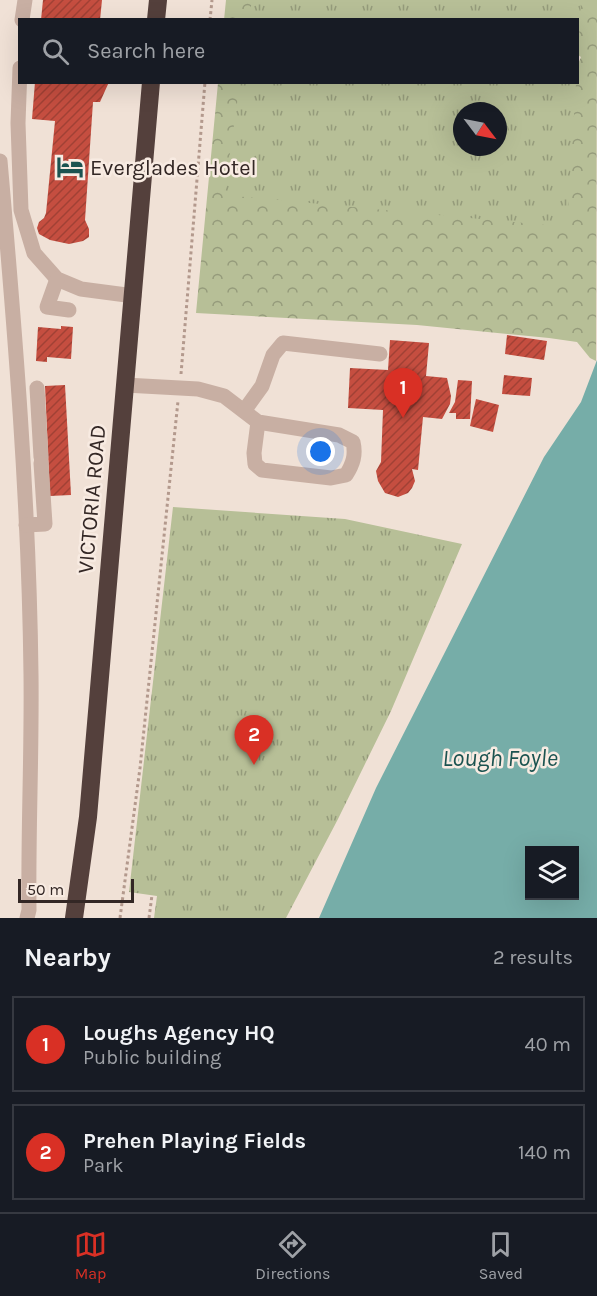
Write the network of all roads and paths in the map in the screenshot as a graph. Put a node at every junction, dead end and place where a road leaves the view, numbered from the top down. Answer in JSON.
{"nodes":[{"id":1,"x":25,"y":0,"type":"edge"},
{"id":2,"x":158,"y":0,"type":"edge"},
{"id":3,"x":212,"y":0,"type":"edge"},
{"id":4,"x":22,"y":18,"type":"edge"},
{"id":5,"x":156,"y":18,"type":"edge"},
{"id":6,"x":210,"y":18,"type":"edge"},
{"id":7,"x":19,"y":84,"type":"edge"},
{"id":8,"x":151,"y":84,"type":"edge"},
{"id":9,"x":205,"y":84,"type":"edge"},
{"id":10,"x":0,"y":161,"type":"edge"},
{"id":11,"x":57,"y":279,"type":"junction"},
{"id":12,"x":134,"y":296,"type":"junction"},
{"id":13,"x":69,"y":310,"type":"dead end"},
{"id":14,"x":380,"y":354,"type":"dead end"},
{"id":15,"x":125,"y":384,"type":"junction"},
{"id":16,"x":179,"y":387,"type":"junction"},
{"id":17,"x":19,"y":403,"type":"junction"},
{"id":18,"x":244,"y":411,"type":"junction"},
{"id":19,"x":258,"y":422,"type":"junction"},
{"id":20,"x":21,"y":446,"type":"junction"},
{"id":21,"x":41,"y":455,"type":"junction"},
{"id":22,"x":42,"y":483,"type":"junction"},
{"id":23,"x":24,"y":484,"type":"junction"},
{"id":24,"x":26,"y":525,"type":"junction"},
{"id":25,"x":152,"y":895,"type":"dead end"},
{"id":26,"x":27,"y":918,"type":"edge"},
{"id":27,"x":74,"y":918,"type":"edge"},
{"id":28,"x":120,"y":918,"type":"edge"},
{"id":29,"x":149,"y":918,"type":"edge"}],
"edges":[{"from":1,"to":4,"type":"street"},
{"from":2,"to":5,"type":"highway"},
{"from":3,"to":6,"type":"path"},
{"from":7,"to":11,"type":"street"},
{"from":8,"to":12,"type":"highway","name":"VICTORIA ROAD"},
{"from":9,"to":16,"type":"path"},
{"from":10,"to":17,"type":"street"},
{"from":11,"to":12,"type":"street"},
{"from":11,"to":13,"type":"street"},
{"from":12,"to":15,"type":"highway","name":"VICTORIA ROAD"},
{"from":14,"to":18,"type":"street"},
{"from":15,"to":16,"type":"street"},
{"from":15,"to":27,"type":"highway","name":"VICTORIA ROAD"},
{"from":16,"to":18,"type":"street"},
{"from":16,"to":28,"type":"path"},
{"from":17,"to":20,"type":"street"},
{"from":17,"to":21,"type":"street"},
{"from":18,"to":19,"type":"street"},
{"from":19,"to":19,"type":"street"},
{"from":20,"to":21,"type":"street"},
{"from":20,"to":23,"type":"street"},
{"from":21,"to":22,"type":"street"},
{"from":22,"to":23,"type":"street"},
{"from":22,"to":24,"type":"street"},
{"from":23,"to":24,"type":"street"},
{"from":24,"to":26,"type":"street"},
{"from":25,"to":29,"type":"path"}]}
